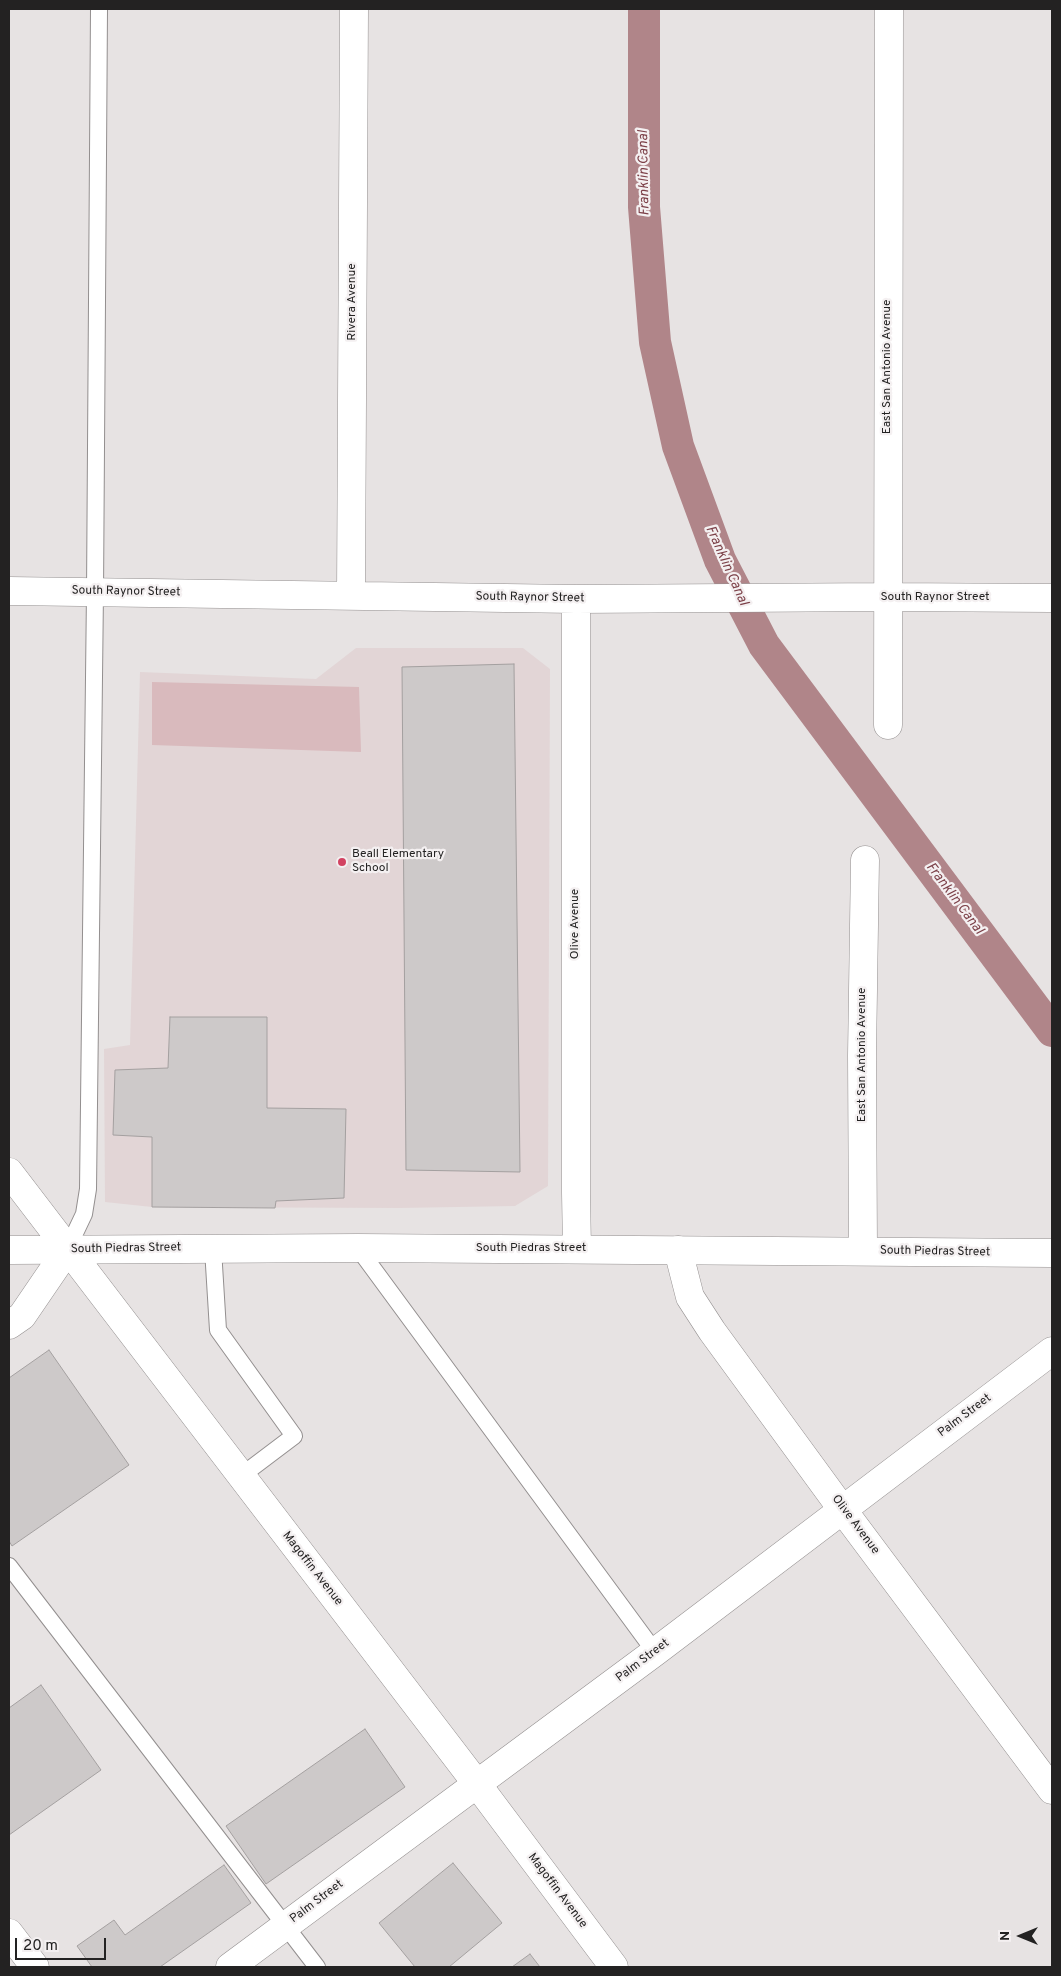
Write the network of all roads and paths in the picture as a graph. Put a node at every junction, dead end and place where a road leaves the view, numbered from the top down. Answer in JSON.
{"nodes":[{"id":1,"x":99,"y":9,"type":"edge"},
{"id":2,"x":354,"y":9,"type":"edge"},
{"id":3,"x":889,"y":9,"type":"edge"},
{"id":4,"x":9,"y":591,"type":"edge"},
{"id":5,"x":95,"y":592,"type":"junction"},
{"id":6,"x":351,"y":595,"type":"junction"},
{"id":7,"x":887,"y":597,"type":"junction"},
{"id":8,"x":1052,"y":598,"type":"edge"},
{"id":9,"x":576,"y":599,"type":"junction"},
{"id":10,"x":888,"y":725,"type":"dead end"},
{"id":11,"x":865,"y":860,"type":"dead end"},
{"id":12,"x":9,"y":1172,"type":"edge"},
{"id":13,"x":213,"y":1248,"type":"junction"},
{"id":14,"x":358,"y":1248,"type":"junction"},
{"id":15,"x":577,"y":1249,"type":"junction"},
{"id":16,"x":9,"y":1250,"type":"edge"},
{"id":17,"x":67,"y":1250,"type":"junction"},
{"id":18,"x":678,"y":1250,"type":"junction"},
{"id":19,"x":863,"y":1251,"type":"junction"},
{"id":20,"x":1052,"y":1253,"type":"edge"},
{"id":21,"x":9,"y":1325,"type":"edge"},
{"id":22,"x":1052,"y":1351,"type":"edge"},
{"id":23,"x":241,"y":1476,"type":"junction"},
{"id":24,"x":842,"y":1509,"type":"junction"},
{"id":25,"x":9,"y":1566,"type":"edge"},
{"id":26,"x":655,"y":1652,"type":"junction"},
{"id":27,"x":477,"y":1784,"type":"junction"},
{"id":28,"x":1052,"y":1790,"type":"edge"},
{"id":29,"x":286,"y":1926,"type":"junction"},
{"id":30,"x":9,"y":1933,"type":"edge"},
{"id":31,"x":35,"y":1967,"type":"edge"},
{"id":32,"x":230,"y":1967,"type":"edge"},
{"id":33,"x":317,"y":1967,"type":"edge"},
{"id":34,"x":614,"y":1967,"type":"edge"}],
"edges":[{"from":1,"to":5,"type":"lane"},
{"from":2,"to":6,"type":"street","name":"Rivera Avenue"},
{"from":3,"to":7,"type":"street","name":"East San Antonio Avenue"},
{"from":4,"to":5,"type":"street","name":"South Raynor Street"},
{"from":5,"to":6,"type":"street","name":"South Raynor Street"},
{"from":5,"to":17,"type":"lane"},
{"from":6,"to":9,"type":"street","name":"South Raynor Street"},
{"from":7,"to":8,"type":"street","name":"South Raynor Street"},
{"from":7,"to":9,"type":"street","name":"South Raynor Street"},
{"from":7,"to":10,"type":"street","name":"East San Antonio Avenue"},
{"from":9,"to":15,"type":"street","name":"Olive Avenue"},
{"from":11,"to":19,"type":"street","name":"East San Antonio Avenue"},
{"from":12,"to":17,"type":"street","name":"Magoffin Avenue"},
{"from":13,"to":14,"type":"street","name":"South Piedras Street"},
{"from":13,"to":17,"type":"street","name":"South Piedras Street"},
{"from":13,"to":23,"type":"lane"},
{"from":14,"to":15,"type":"street","name":"South Piedras Street"},
{"from":14,"to":26,"type":"lane"},
{"from":15,"to":18,"type":"street","name":"South Piedras Street"},
{"from":16,"to":17,"type":"street","name":"South Piedras Street"},
{"from":17,"to":21,"type":"street"},
{"from":17,"to":23,"type":"street","name":"Magoffin Avenue"},
{"from":18,"to":19,"type":"street","name":"South Piedras Street"},
{"from":18,"to":24,"type":"street","name":"Olive Avenue"},
{"from":19,"to":20,"type":"street","name":"South Piedras Street"},
{"from":22,"to":24,"type":"street","name":"Palm Street"},
{"from":23,"to":27,"type":"street","name":"Magoffin Avenue"},
{"from":24,"to":26,"type":"street","name":"Palm Street"},
{"from":24,"to":28,"type":"street","name":"Olive Avenue"},
{"from":25,"to":29,"type":"lane"},
{"from":26,"to":27,"type":"street","name":"Palm Street"},
{"from":27,"to":29,"type":"street","name":"Palm Street"},
{"from":27,"to":34,"type":"street","name":"Magoffin Avenue"},
{"from":29,"to":32,"type":"street","name":"Palm Street"},
{"from":29,"to":33,"type":"lane"},
{"from":30,"to":31,"type":"street"}]}
